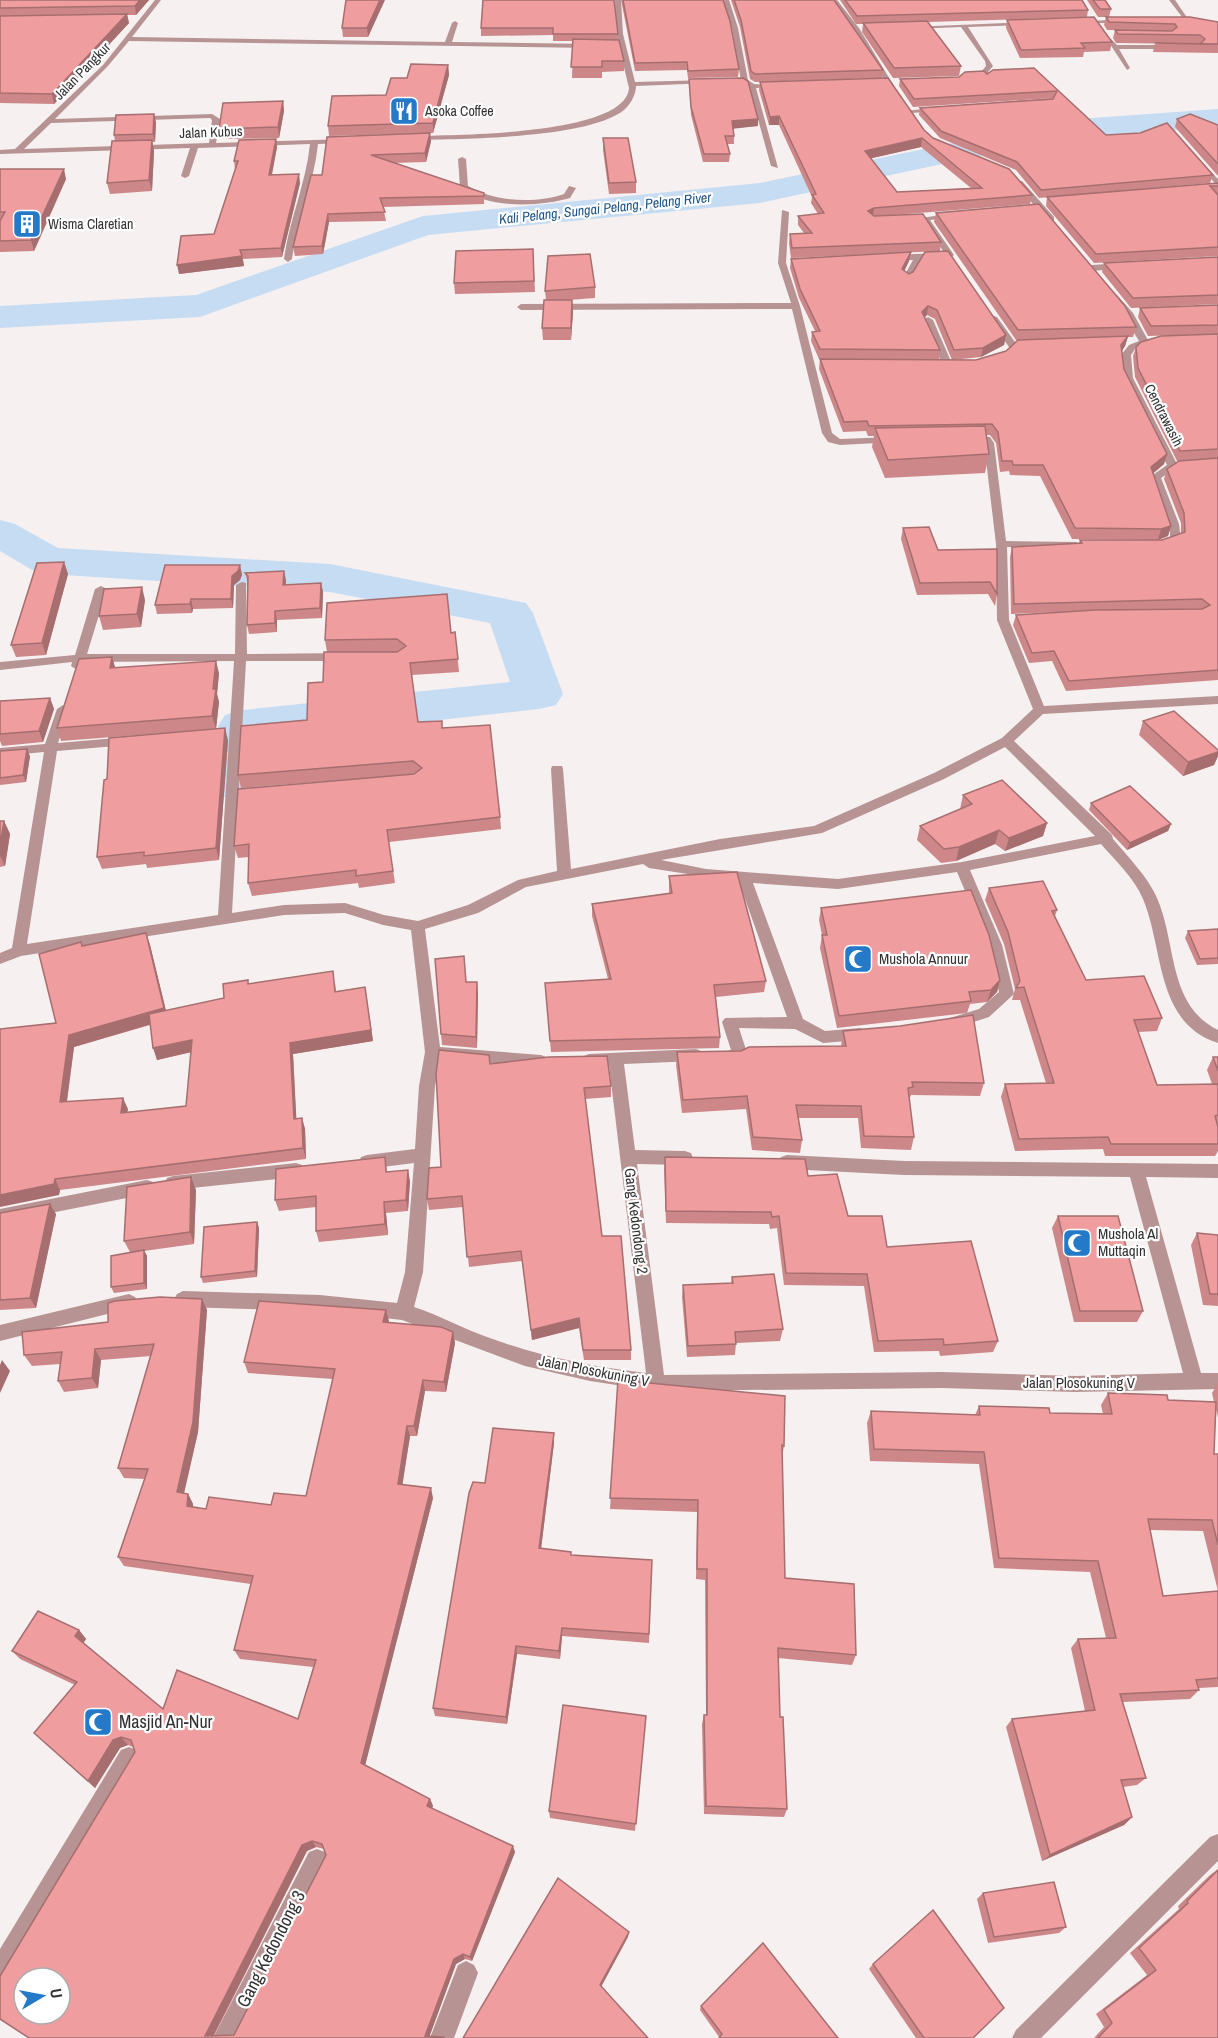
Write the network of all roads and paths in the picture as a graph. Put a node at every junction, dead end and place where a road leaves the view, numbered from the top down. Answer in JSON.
{"nodes":[{"id":1,"x":158,"y":0,"type":"edge"},
{"id":2,"x":618,"y":0,"type":"edge"},
{"id":3,"x":726,"y":0,"type":"edge"},
{"id":4,"x":834,"y":0,"type":"edge"},
{"id":5,"x":1172,"y":0,"type":"edge"},
{"id":6,"x":1090,"y":14,"type":"edge"},
{"id":7,"x":133,"y":19,"type":"edge"},
{"id":8,"x":144,"y":19,"type":"junction"},
{"id":9,"x":1095,"y":21,"type":"junction"},
{"id":10,"x":1130,"y":21,"type":"edge"},
{"id":11,"x":1177,"y":21,"type":"edge"},
{"id":12,"x":1071,"y":22,"type":"edge"},
{"id":13,"x":455,"y":23,"type":"dead end"},
{"id":14,"x":1035,"y":23,"type":"edge"},
{"id":15,"x":963,"y":25,"type":"junction"},
{"id":16,"x":904,"y":27,"type":"edge"},
{"id":17,"x":856,"y":28,"type":"junction"},
{"id":18,"x":868,"y":28,"type":"edge"},
{"id":19,"x":1101,"y":28,"type":"edge"},
{"id":20,"x":1117,"y":34,"type":"edge"},
{"id":21,"x":128,"y":39,"type":"junction"},
{"id":22,"x":448,"y":44,"type":"junction"},
{"id":23,"x":601,"y":46,"type":"edge"},
{"id":24,"x":611,"y":46,"type":"edge"},
{"id":25,"x":622,"y":46,"type":"junction"},
{"id":26,"x":1115,"y":47,"type":"junction"},
{"id":27,"x":1186,"y":48,"type":"edge"},
{"id":28,"x":1127,"y":68,"type":"dead end"},
{"id":29,"x":986,"y":77,"type":"edge"},
{"id":30,"x":723,"y":81,"type":"edge"},
{"id":31,"x":734,"y":81,"type":"edge"},
{"id":32,"x":900,"y":81,"type":"edge"},
{"id":33,"x":877,"y":82,"type":"edge"},
{"id":34,"x":888,"y":82,"type":"junction"},
{"id":35,"x":749,"y":83,"type":"junction"},
{"id":36,"x":631,"y":84,"type":"junction"},
{"id":37,"x":786,"y":86,"type":"edge"},
{"id":38,"x":945,"y":109,"type":"edge"},
{"id":39,"x":51,"y":120,"type":"junction"},
{"id":40,"x":461,"y":136,"type":"junction"},
{"id":41,"x":405,"y":138,"type":"edge"},
{"id":42,"x":359,"y":140,"type":"edge"},
{"id":43,"x":314,"y":142,"type":"junction"},
{"id":44,"x":212,"y":146,"type":"junction"},
{"id":45,"x":194,"y":147,"type":"junction"},
{"id":46,"x":462,"y":147,"type":"dead end"},
{"id":47,"x":0,"y":152,"type":"edge"},
{"id":48,"x":17,"y":152,"type":"junction"},
{"id":49,"x":462,"y":159,"type":"dead end"},
{"id":50,"x":1197,"y":159,"type":"edge"},
{"id":51,"x":775,"y":166,"type":"dead end"},
{"id":52,"x":1011,"y":174,"type":"edge"},
{"id":53,"x":185,"y":176,"type":"dead end"},
{"id":54,"x":1218,"y":185,"type":"edge"},
{"id":55,"x":572,"y":188,"type":"dead end"},
{"id":56,"x":1207,"y":188,"type":"edge"},
{"id":57,"x":785,"y":212,"type":"dead end"},
{"id":58,"x":960,"y":215,"type":"edge"},
{"id":59,"x":915,"y":218,"type":"edge"},
{"id":60,"x":925,"y":218,"type":"junction"},
{"id":61,"x":1056,"y":225,"type":"edge"},
{"id":62,"x":950,"y":255,"type":"junction"},
{"id":63,"x":919,"y":257,"type":"junction"},
{"id":64,"x":288,"y":259,"type":"dead end"},
{"id":65,"x":880,"y":259,"type":"edge"},
{"id":66,"x":956,"y":264,"type":"edge"},
{"id":67,"x":1138,"y":265,"type":"edge"},
{"id":68,"x":907,"y":278,"type":"edge"},
{"id":69,"x":521,"y":306,"type":"dead end"},
{"id":70,"x":796,"y":306,"type":"junction"},
{"id":71,"x":986,"y":308,"type":"edge"},
{"id":72,"x":928,"y":320,"type":"edge"},
{"id":73,"x":1149,"y":342,"type":"junction"},
{"id":74,"x":1120,"y":343,"type":"edge"},
{"id":75,"x":1012,"y":345,"type":"junction"},
{"id":76,"x":1036,"y":346,"type":"edge"},
{"id":77,"x":1004,"y":354,"type":"edge"},
{"id":78,"x":960,"y":366,"type":"edge"},
{"id":79,"x":958,"y":438,"type":"edge"},
{"id":80,"x":907,"y":440,"type":"edge"},
{"id":81,"x":1001,"y":544,"type":"junction"},
{"id":82,"x":1092,"y":545,"type":"edge"},
{"id":83,"x":1148,"y":545,"type":"edge"},
{"id":84,"x":242,"y":585,"type":"dead end"},
{"id":85,"x":101,"y":589,"type":"edge"},
{"id":86,"x":358,"y":657,"type":"edge"},
{"id":87,"x":79,"y":658,"type":"junction"},
{"id":88,"x":242,"y":659,"type":"junction"},
{"id":89,"x":0,"y":666,"type":"edge"},
{"id":90,"x":1218,"y":700,"type":"edge"},
{"id":91,"x":1041,"y":710,"type":"junction"},
{"id":92,"x":143,"y":740,"type":"edge"},
{"id":93,"x":1006,"y":741,"type":"junction"},
{"id":94,"x":51,"y":746,"type":"junction"},
{"id":95,"x":0,"y":752,"type":"edge"},
{"id":96,"x":557,"y":769,"type":"dead end"},
{"id":97,"x":1107,"y":838,"type":"junction"},
{"id":98,"x":640,"y":861,"type":"junction"},
{"id":99,"x":962,"y":867,"type":"junction"},
{"id":100,"x":564,"y":874,"type":"junction"},
{"id":101,"x":744,"y":878,"type":"junction"},
{"id":102,"x":225,"y":919,"type":"junction"},
{"id":103,"x":418,"y":926,"type":"junction"},
{"id":104,"x":19,"y":951,"type":"junction"},
{"id":105,"x":0,"y":959,"type":"edge"},
{"id":106,"x":797,"y":1023,"type":"junction"},
{"id":107,"x":939,"y":1024,"type":"edge"},
{"id":108,"x":876,"y":1032,"type":"edge"},
{"id":109,"x":1218,"y":1037,"type":"edge"},
{"id":110,"x":433,"y":1052,"type":"junction"},
{"id":111,"x":573,"y":1060,"type":"edge"},
{"id":112,"x":616,"y":1060,"type":"junction"},
{"id":113,"x":552,"y":1061,"type":"edge"},
{"id":114,"x":424,"y":1155,"type":"junction"},
{"id":115,"x":628,"y":1157,"type":"junction"},
{"id":116,"x":705,"y":1158,"type":"edge"},
{"id":117,"x":773,"y":1161,"type":"edge"},
{"id":118,"x":354,"y":1163,"type":"edge"},
{"id":119,"x":308,"y":1169,"type":"edge"},
{"id":120,"x":1136,"y":1170,"type":"junction"},
{"id":121,"x":1218,"y":1170,"type":"edge"},
{"id":122,"x":0,"y":1216,"type":"edge"},
{"id":123,"x":165,"y":1299,"type":"edge"},
{"id":124,"x":143,"y":1300,"type":"edge"},
{"id":125,"x":404,"y":1312,"type":"junction"},
{"id":126,"x":0,"y":1332,"type":"edge"},
{"id":127,"x":1218,"y":1381,"type":"edge"},
{"id":128,"x":1194,"y":1382,"type":"junction"},
{"id":129,"x":656,"y":1383,"type":"junction"},
{"id":130,"x":129,"y":1758,"type":"edge"},
{"id":131,"x":1218,"y":1845,"type":"edge"},
{"id":132,"x":317,"y":1860,"type":"edge"},
{"id":133,"x":0,"y":1971,"type":"edge"},
{"id":134,"x":466,"y":1973,"type":"edge"},
{"id":135,"x":225,"y":2038,"type":"edge"},
{"id":136,"x":442,"y":2038,"type":"edge"},
{"id":137,"x":1024,"y":2038,"type":"edge"}],
"edges":[{"from":1,"to":8,"type":"street","name":"Jalan Pangkur"},
{"from":2,"to":25,"type":"street"},
{"from":3,"to":35,"type":"street"},
{"from":4,"to":17,"type":"street"},
{"from":5,"to":11,"type":"street"},
{"from":6,"to":9,"type":"street"},
{"from":7,"to":8,"type":"street"},
{"from":8,"to":21,"type":"street","name":"Jalan Pangkur"},
{"from":9,"to":10,"type":"street"},
{"from":9,"to":12,"type":"street"},
{"from":9,"to":19,"type":"street"},
{"from":13,"to":22,"type":"street"},
{"from":14,"to":15,"type":"street"},
{"from":15,"to":16,"type":"street"},
{"from":15,"to":29,"type":"street"},
{"from":17,"to":18,"type":"street"},
{"from":17,"to":34,"type":"street"},
{"from":20,"to":26,"type":"street"},
{"from":21,"to":22,"type":"street"},
{"from":21,"to":39,"type":"street","name":"Jalan Pangkur"},
{"from":22,"to":23,"type":"street"},
{"from":24,"to":25,"type":"street"},
{"from":25,"to":36,"type":"street"},
{"from":26,"to":27,"type":"street"},
{"from":26,"to":28,"type":"street"},
{"from":30,"to":36,"type":"street"},
{"from":31,"to":35,"type":"street"},
{"from":32,"to":34,"type":"street"},
{"from":33,"to":34,"type":"street"},
{"from":34,"to":38,"type":"street"},
{"from":35,"to":37,"type":"street"},
{"from":35,"to":51,"type":"street"},
{"from":36,"to":40,"type":"street"},
{"from":39,"to":44,"type":"street"},
{"from":39,"to":48,"type":"street","name":"Jalan Pangkur"},
{"from":40,"to":41,"type":"street"},
{"from":40,"to":46,"type":"street"},
{"from":42,"to":43,"type":"street","name":"Jalan Kubus"},
{"from":43,"to":44,"type":"street","name":"Jalan Kubus"},
{"from":43,"to":64,"type":"street"},
{"from":44,"to":45,"type":"street","name":"Jalan Kubus"},
{"from":45,"to":48,"type":"street","name":"Jalan Kubus"},
{"from":45,"to":53,"type":"street"},
{"from":47,"to":48,"type":"street","name":"Jalan Kubus"},
{"from":49,"to":55,"type":"street"},
{"from":50,"to":54,"type":"street"},
{"from":52,"to":61,"type":"street"},
{"from":54,"to":56,"type":"street"},
{"from":57,"to":70,"type":"street"},
{"from":58,"to":60,"type":"street"},
{"from":59,"to":60,"type":"street"},
{"from":60,"to":62,"type":"street"},
{"from":62,"to":63,"type":"street"},
{"from":62,"to":66,"type":"street"},
{"from":63,"to":65,"type":"street"},
{"from":63,"to":68,"type":"street"},
{"from":67,"to":73,"type":"street"},
{"from":69,"to":70,"type":"street"},
{"from":70,"to":80,"type":"street"},
{"from":71,"to":75,"type":"street"},
{"from":72,"to":78,"type":"street"},
{"from":73,"to":74,"type":"street"},
{"from":73,"to":83,"type":"street","name":"Cendrawasih"},
{"from":75,"to":76,"type":"street"},
{"from":75,"to":77,"type":"street"},
{"from":79,"to":81,"type":"street"},
{"from":81,"to":82,"type":"street"},
{"from":81,"to":91,"type":"street"},
{"from":84,"to":88,"type":"street"},
{"from":85,"to":87,"type":"street"},
{"from":86,"to":88,"type":"street"},
{"from":87,"to":88,"type":"street"},
{"from":87,"to":89,"type":"street"},
{"from":87,"to":94,"type":"street"},
{"from":88,"to":102,"type":"street"},
{"from":90,"to":91,"type":"street"},
{"from":91,"to":93,"type":"street"},
{"from":92,"to":94,"type":"street"},
{"from":93,"to":97,"type":"street"},
{"from":93,"to":98,"type":"street"},
{"from":94,"to":95,"type":"street"},
{"from":94,"to":104,"type":"street"},
{"from":96,"to":100,"type":"street"},
{"from":97,"to":99,"type":"street"},
{"from":97,"to":109,"type":"street"},
{"from":98,"to":100,"type":"street"},
{"from":98,"to":101,"type":"street"},
{"from":99,"to":101,"type":"street"},
{"from":99,"to":107,"type":"street"},
{"from":100,"to":103,"type":"street"},
{"from":101,"to":106,"type":"street"},
{"from":102,"to":103,"type":"street"},
{"from":102,"to":104,"type":"street"},
{"from":103,"to":110,"type":"street"},
{"from":104,"to":105,"type":"street"},
{"from":106,"to":108,"type":"street"},
{"from":106,"to":112,"type":"street"},
{"from":110,"to":113,"type":"street"},
{"from":110,"to":114,"type":"street"},
{"from":111,"to":112,"type":"street"},
{"from":112,"to":115,"type":"street","name":"Gang Kedondong 2"},
{"from":114,"to":118,"type":"street"},
{"from":114,"to":125,"type":"street"},
{"from":115,"to":116,"type":"street"},
{"from":115,"to":129,"type":"street","name":"Gang Kedondong 2"},
{"from":117,"to":120,"type":"street"},
{"from":119,"to":122,"type":"street"},
{"from":120,"to":121,"type":"street"},
{"from":120,"to":128,"type":"street"},
{"from":123,"to":125,"type":"street","name":"Jalan Plosokuning V"},
{"from":124,"to":126,"type":"street"},
{"from":125,"to":129,"type":"street","name":"Jalan Plosokuning V"},
{"from":127,"to":128,"type":"street","name":"Jalan Plosokuning V"},
{"from":128,"to":129,"type":"street","name":"Jalan Plosokuning V"},
{"from":130,"to":133,"type":"street"},
{"from":131,"to":137,"type":"street"},
{"from":132,"to":135,"type":"street","name":"Gang Kedondong 3"},
{"from":134,"to":136,"type":"street"}]}
